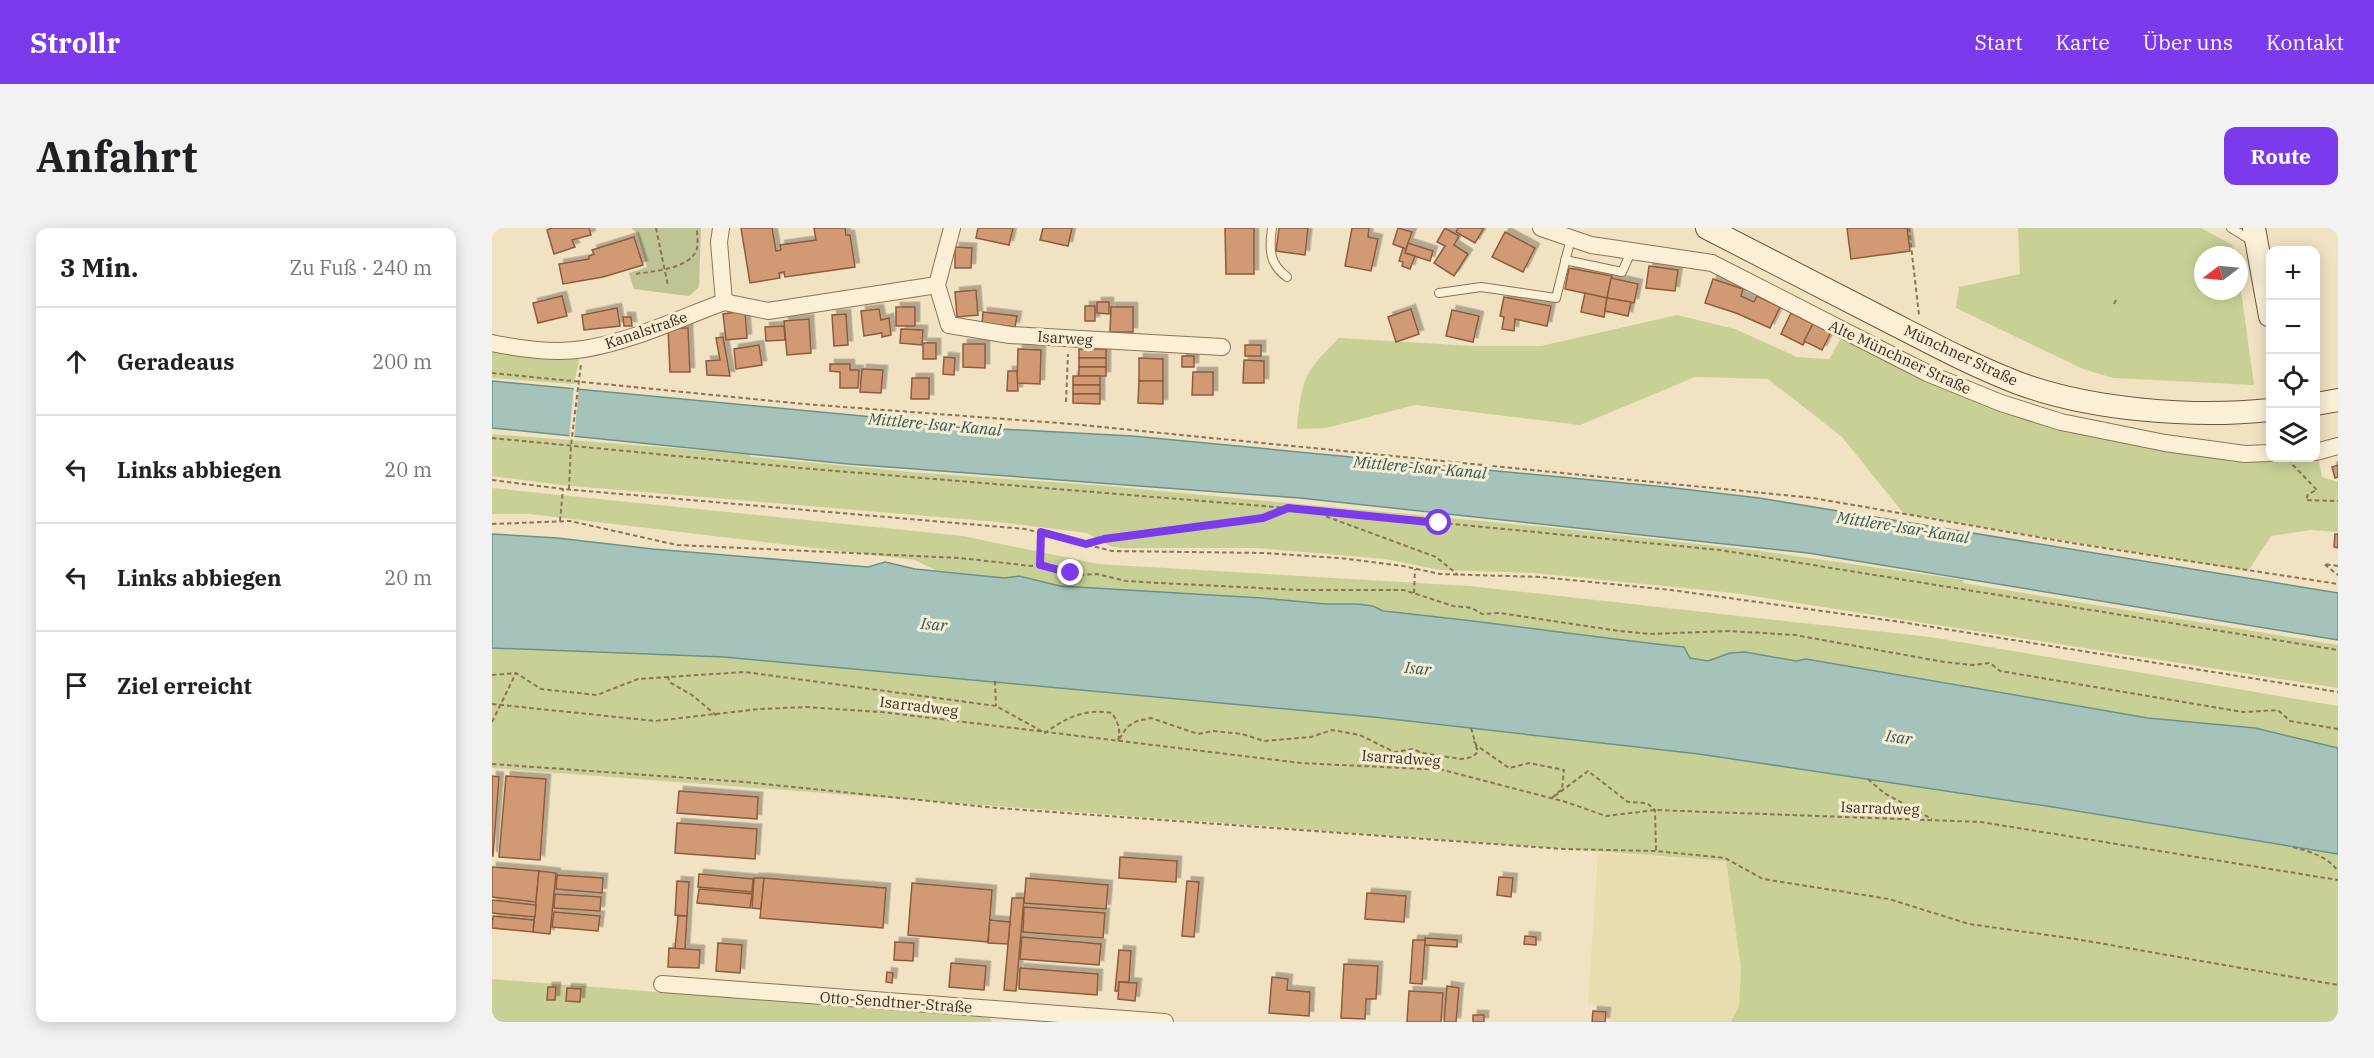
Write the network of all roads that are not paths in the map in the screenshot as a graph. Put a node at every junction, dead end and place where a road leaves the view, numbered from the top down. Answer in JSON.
{"nodes":[{"id":1,"x":721,"y":228,"type":"edge"},
{"id":2,"x":952,"y":228,"type":"edge"},
{"id":3,"x":1272,"y":228,"type":"edge"},
{"id":4,"x":1541,"y":228,"type":"edge"},
{"id":5,"x":1707,"y":228,"type":"edge"},
{"id":6,"x":2231,"y":228,"type":"edge"},
{"id":7,"x":2255,"y":236,"type":"edge"},
{"id":8,"x":1571,"y":238,"type":"junction"},
{"id":9,"x":1631,"y":252,"type":"junction"},
{"id":10,"x":1565,"y":260,"type":"junction"},
{"id":11,"x":1287,"y":277,"type":"dead end"},
{"id":12,"x":937,"y":285,"type":"junction"},
{"id":13,"x":1439,"y":293,"type":"dead end"},
{"id":14,"x":2268,"y":300,"type":"edge"},
{"id":15,"x":724,"y":302,"type":"junction"},
{"id":16,"x":492,"y":343,"type":"edge"},
{"id":17,"x":1222,"y":347,"type":"dead end"},
{"id":18,"x":2338,"y":400,"type":"edge"},
{"id":19,"x":2320,"y":403,"type":"edge"},
{"id":20,"x":2266,"y":410,"type":"edge"},
{"id":21,"x":2338,"y":446,"type":"edge"},
{"id":22,"x":2320,"y":451,"type":"edge"},
{"id":23,"x":2266,"y":453,"type":"edge"},
{"id":24,"x":662,"y":984,"type":"dead end"},
{"id":25,"x":1165,"y":1022,"type":"edge"}],
"edges":[{"from":1,"to":15,"type":"street"},
{"from":2,"to":12,"type":"street"},
{"from":3,"to":11,"type":"lane"},
{"from":4,"to":8,"type":"street","name":"Alte Münchner Straße"},
{"from":5,"to":20,"type":"main road","name":"Münchner Straße"},
{"from":6,"to":7,"type":"lane"},
{"from":7,"to":14,"type":"main road"},
{"from":8,"to":9,"type":"street","name":"Alte Münchner Straße"},
{"from":8,"to":10,"type":"lane"},
{"from":9,"to":10,"type":"lane"},
{"from":9,"to":23,"type":"street","name":"Alte Münchner Straße"},
{"from":10,"to":13,"type":"lane"},
{"from":12,"to":15,"type":"street"},
{"from":12,"to":17,"type":"street","name":"Isarweg"},
{"from":15,"to":16,"type":"street","name":"Kanalstraße"},
{"from":18,"to":19,"type":"main road"},
{"from":21,"to":22,"type":"street"},
{"from":24,"to":25,"type":"street","name":"Otto-Sendtner-Straße"}]}
